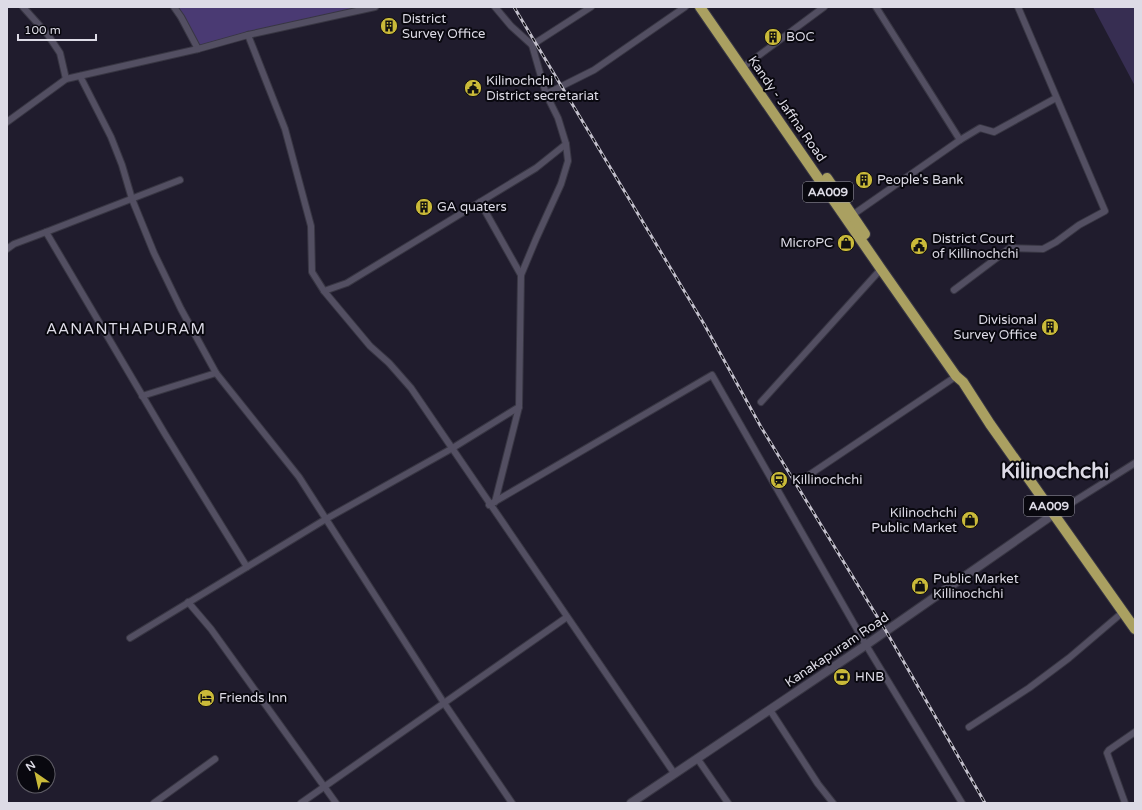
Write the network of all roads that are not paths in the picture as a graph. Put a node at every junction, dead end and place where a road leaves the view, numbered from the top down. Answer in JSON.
{"nodes":[{"id":1,"x":23,"y":7,"type":"edge"},
{"id":2,"x":174,"y":7,"type":"edge"},
{"id":3,"x":375,"y":7,"type":"edge"},
{"id":4,"x":495,"y":7,"type":"edge"},
{"id":5,"x":591,"y":7,"type":"edge"},
{"id":6,"x":685,"y":7,"type":"edge"},
{"id":7,"x":700,"y":7,"type":"edge"},
{"id":8,"x":708,"y":7,"type":"edge"},
{"id":9,"x":824,"y":7,"type":"edge"},
{"id":10,"x":876,"y":7,"type":"edge"},
{"id":11,"x":1018,"y":7,"type":"edge"},
{"id":12,"x":248,"y":35,"type":"junction"},
{"id":13,"x":532,"y":45,"type":"junction"},
{"id":14,"x":198,"y":49,"type":"junction"},
{"id":15,"x":745,"y":66,"type":"junction"},
{"id":16,"x":80,"y":76,"type":"junction"},
{"id":17,"x":66,"y":79,"type":"junction"},
{"id":18,"x":546,"y":94,"type":"junction"},
{"id":19,"x":1056,"y":98,"type":"junction"},
{"id":20,"x":8,"y":119,"type":"edge"},
{"id":21,"x":960,"y":140,"type":"junction"},
{"id":22,"x":566,"y":144,"type":"junction"},
{"id":23,"x":180,"y":180,"type":"dead end"},
{"id":24,"x":132,"y":199,"type":"junction"},
{"id":25,"x":480,"y":202,"type":"junction"},
{"id":26,"x":849,"y":217,"type":"junction"},
{"id":27,"x":46,"y":232,"type":"junction"},
{"id":28,"x":7,"y":249,"type":"edge"},
{"id":29,"x":881,"y":269,"type":"junction"},
{"id":30,"x":521,"y":275,"type":"junction"},
{"id":31,"x":954,"y":290,"type":"dead end"},
{"id":32,"x":324,"y":291,"type":"junction"},
{"id":33,"x":216,"y":373,"type":"junction"},
{"id":34,"x":960,"y":377,"type":"junction"},
{"id":35,"x":142,"y":396,"type":"junction"},
{"id":36,"x":761,"y":402,"type":"dead end"},
{"id":37,"x":519,"y":407,"type":"junction"},
{"id":38,"x":451,"y":449,"type":"junction"},
{"id":39,"x":1135,"y":463,"type":"edge"},
{"id":40,"x":803,"y":478,"type":"dead end"},
{"id":41,"x":492,"y":503,"type":"junction"},
{"id":42,"x":1054,"y":514,"type":"junction"},
{"id":43,"x":326,"y":519,"type":"junction"},
{"id":44,"x":247,"y":566,"type":"junction"},
{"id":45,"x":188,"y":602,"type":"junction"},
{"id":46,"x":1123,"y":612,"type":"junction"},
{"id":47,"x":567,"y":617,"type":"junction"},
{"id":48,"x":1135,"y":629,"type":"edge"},
{"id":49,"x":130,"y":638,"type":"dead end"},
{"id":50,"x":866,"y":645,"type":"junction"},
{"id":51,"x":444,"y":703,"type":"junction"},
{"id":52,"x":770,"y":710,"type":"junction"},
{"id":53,"x":968,"y":727,"type":"dead end"},
{"id":54,"x":1135,"y":732,"type":"edge"},
{"id":55,"x":215,"y":758,"type":"dead end"},
{"id":56,"x":697,"y":758,"type":"junction"},
{"id":57,"x":674,"y":773,"type":"junction"},
{"id":58,"x":325,"y":787,"type":"junction"},
{"id":59,"x":154,"y":803,"type":"edge"},
{"id":60,"x":301,"y":803,"type":"edge"},
{"id":61,"x":336,"y":803,"type":"edge"},
{"id":62,"x":512,"y":803,"type":"edge"},
{"id":63,"x":631,"y":803,"type":"edge"},
{"id":64,"x":728,"y":803,"type":"edge"},
{"id":65,"x":833,"y":803,"type":"edge"},
{"id":66,"x":962,"y":803,"type":"edge"},
{"id":67,"x":1124,"y":803,"type":"edge"}],
"edges":[{"from":1,"to":17,"type":"street"},
{"from":2,"to":14,"type":"street"},
{"from":3,"to":12,"type":"street"},
{"from":4,"to":13,"type":"street"},
{"from":5,"to":13,"type":"street"},
{"from":6,"to":18,"type":"street"},
{"from":7,"to":15,"type":"highway","name":"Kandy - Jaffna Road","number":"AA009"},
{"from":8,"to":15,"type":"highway","name":"Kandy - Jaffna Road","number":"AA009"},
{"from":9,"to":15,"type":"street"},
{"from":10,"to":21,"type":"street"},
{"from":11,"to":19,"type":"street"},
{"from":12,"to":14,"type":"street"},
{"from":12,"to":32,"type":"street"},
{"from":13,"to":18,"type":"street"},
{"from":14,"to":16,"type":"street"},
{"from":15,"to":26,"type":"highway","name":"Kandy - Jaffna Road","number":"AA009"},
{"from":16,"to":17,"type":"street"},
{"from":16,"to":24,"type":"street"},
{"from":17,"to":20,"type":"street"},
{"from":18,"to":22,"type":"street"},
{"from":19,"to":21,"type":"street"},
{"from":19,"to":31,"type":"street"},
{"from":21,"to":26,"type":"street"},
{"from":22,"to":25,"type":"street"},
{"from":22,"to":30,"type":"street"},
{"from":23,"to":24,"type":"street"},
{"from":24,"to":27,"type":"street"},
{"from":24,"to":33,"type":"street"},
{"from":25,"to":30,"type":"street"},
{"from":25,"to":32,"type":"street"},
{"from":26,"to":29,"type":"highway","name":"Kandy - Jaffna Road","number":"AA009"},
{"from":26,"to":34,"type":"highway","name":"Kandy - Jaffna Road","number":"AA009"},
{"from":27,"to":28,"type":"street"},
{"from":27,"to":35,"type":"street"},
{"from":29,"to":34,"type":"highway","name":"Kandy - Jaffna Road","number":"AA009"},
{"from":29,"to":36,"type":"street"},
{"from":30,"to":37,"type":"street"},
{"from":32,"to":38,"type":"street"},
{"from":33,"to":35,"type":"street"},
{"from":33,"to":43,"type":"street"},
{"from":34,"to":40,"type":"street"},
{"from":34,"to":42,"type":"highway","name":"Kandy - Jaffna Road","number":"AA009"},
{"from":35,"to":44,"type":"street"},
{"from":37,"to":38,"type":"street"},
{"from":37,"to":41,"type":"street"},
{"from":38,"to":41,"type":"street"},
{"from":38,"to":43,"type":"street"},
{"from":39,"to":42,"type":"street"},
{"from":41,"to":47,"type":"street"},
{"from":41,"to":50,"type":"street"},
{"from":42,"to":46,"type":"highway","name":"Kandy - Jaffna Road","number":"AA009"},
{"from":42,"to":50,"type":"street","name":"Kanakapuram Road"},
{"from":43,"to":44,"type":"street"},
{"from":43,"to":51,"type":"street"},
{"from":44,"to":45,"type":"street"},
{"from":45,"to":49,"type":"street"},
{"from":45,"to":58,"type":"street"},
{"from":46,"to":48,"type":"highway","name":"Kandy - Jaffna Road","number":"AA009"},
{"from":46,"to":53,"type":"street"},
{"from":47,"to":51,"type":"street"},
{"from":47,"to":57,"type":"street"},
{"from":50,"to":52,"type":"street","name":"Kanakapuram Road"},
{"from":50,"to":66,"type":"street"},
{"from":51,"to":58,"type":"street"},
{"from":51,"to":62,"type":"street"},
{"from":52,"to":56,"type":"street","name":"Kanakapuram Road"},
{"from":52,"to":65,"type":"street"},
{"from":54,"to":67,"type":"street"},
{"from":55,"to":59,"type":"street"},
{"from":56,"to":57,"type":"street","name":"Kanakapuram Road"},
{"from":56,"to":64,"type":"street"},
{"from":57,"to":63,"type":"street","name":"Kanakapuram Road"},
{"from":58,"to":60,"type":"street"},
{"from":58,"to":61,"type":"street"}]}
